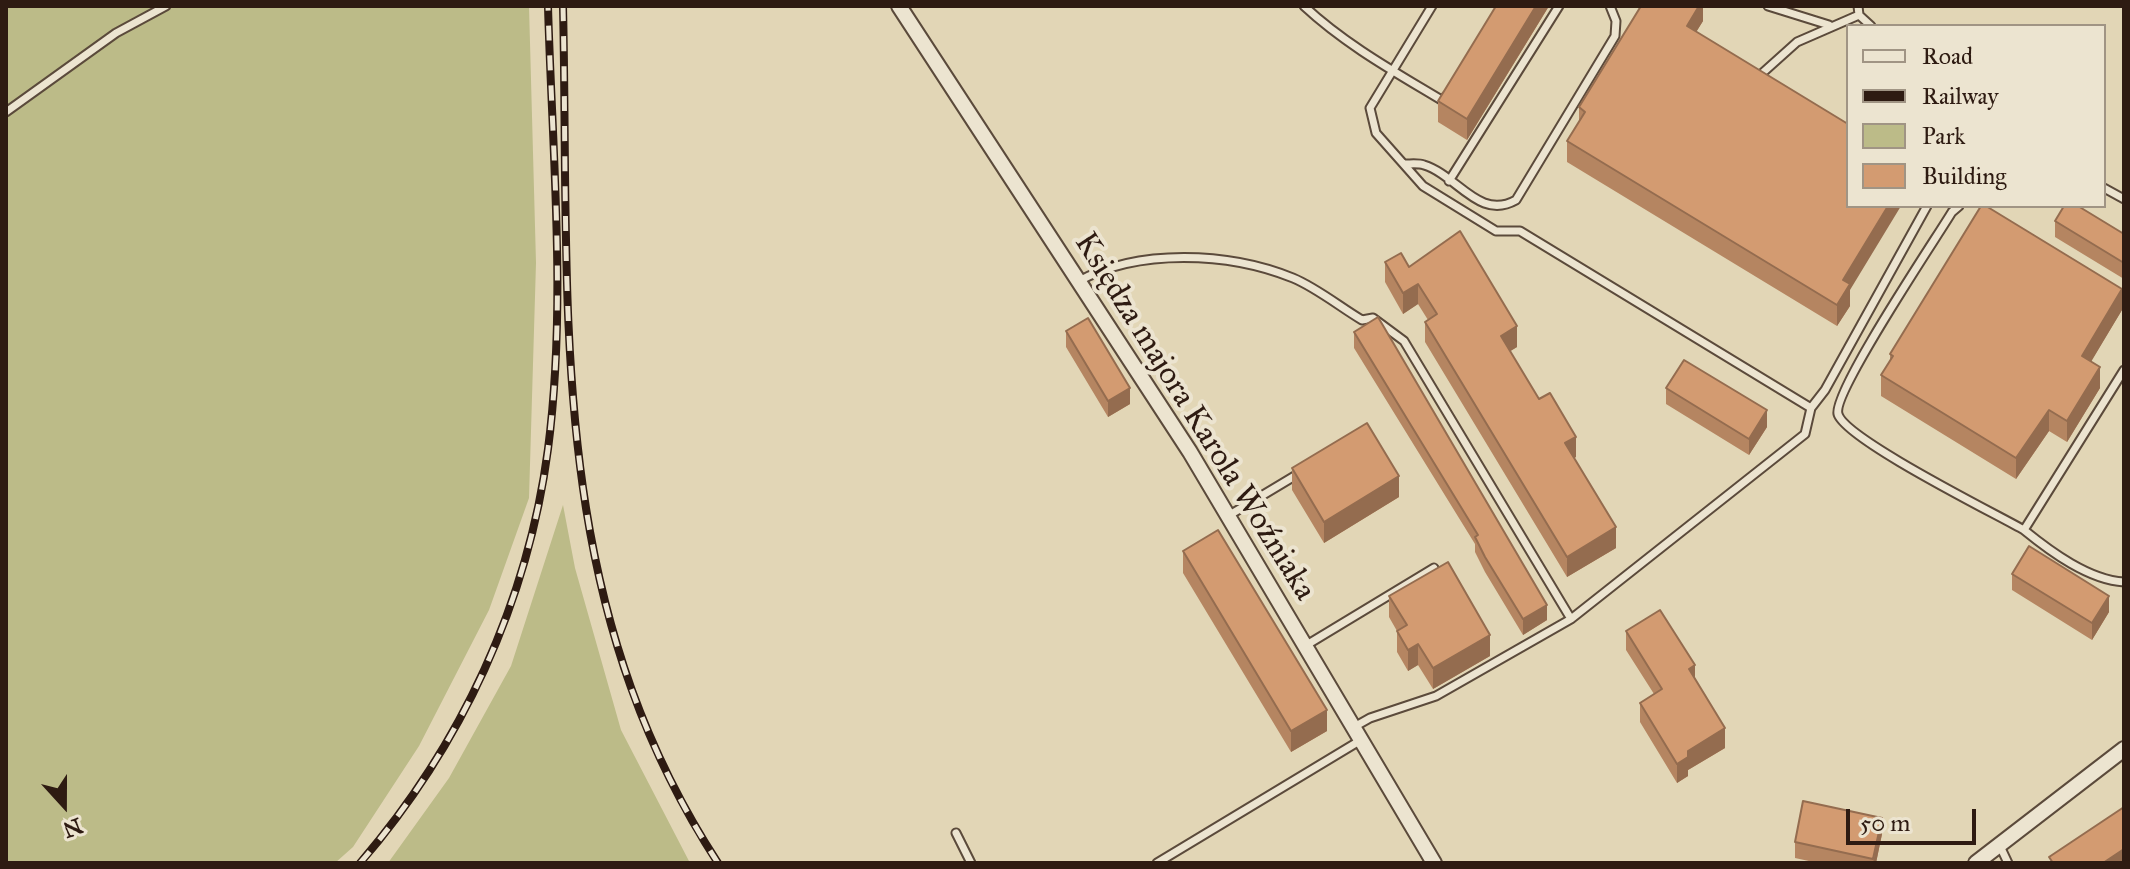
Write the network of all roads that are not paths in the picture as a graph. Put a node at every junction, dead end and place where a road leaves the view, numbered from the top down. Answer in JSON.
{"nodes":[{"id":1,"x":166,"y":6,"type":"edge"},
{"id":2,"x":899,"y":6,"type":"edge"},
{"id":3,"x":1304,"y":6,"type":"edge"},
{"id":4,"x":1432,"y":6,"type":"edge"},
{"id":5,"x":1559,"y":6,"type":"edge"},
{"id":6,"x":1610,"y":6,"type":"edge"},
{"id":7,"x":1768,"y":6,"type":"edge"},
{"id":8,"x":1858,"y":10,"type":"edge"},
{"id":9,"x":1829,"y":25,"type":"junction"},
{"id":10,"x":1392,"y":70,"type":"junction"},
{"id":11,"x":1754,"y":82,"type":"edge"},
{"id":12,"x":1452,"y":87,"type":"edge"},
{"id":13,"x":6,"y":112,"type":"edge"},
{"id":14,"x":1405,"y":164,"type":"junction"},
{"id":15,"x":1449,"y":181,"type":"junction"},
{"id":16,"x":2106,"y":189,"type":"edge"},
{"id":17,"x":2124,"y":199,"type":"edge"},
{"id":18,"x":1926,"y":208,"type":"edge"},
{"id":19,"x":1957,"y":208,"type":"edge"},
{"id":20,"x":1077,"y":282,"type":"junction"},
{"id":21,"x":2124,"y":370,"type":"edge"},
{"id":22,"x":1811,"y":408,"type":"junction"},
{"id":23,"x":1306,"y":469,"type":"edge"},
{"id":24,"x":1228,"y":516,"type":"junction"},
{"id":25,"x":2024,"y":530,"type":"junction"},
{"id":26,"x":1434,"y":568,"type":"edge"},
{"id":27,"x":2124,"y":582,"type":"edge"},
{"id":28,"x":1571,"y":619,"type":"junction"},
{"id":29,"x":1305,"y":646,"type":"junction"},
{"id":30,"x":1357,"y":734,"type":"junction"},
{"id":31,"x":2124,"y":749,"type":"edge"},
{"id":32,"x":956,"y":833,"type":"dead end"},
{"id":33,"x":1999,"y":844,"type":"junction"},
{"id":34,"x":971,"y":863,"type":"edge"},
{"id":35,"x":1157,"y":863,"type":"edge"},
{"id":36,"x":1434,"y":863,"type":"edge"},
{"id":37,"x":1976,"y":863,"type":"edge"},
{"id":38,"x":2008,"y":863,"type":"edge"}],
"edges":[{"from":1,"to":13,"type":"lane"},
{"from":2,"to":20,"type":"street","name":"Księdza majora Karola Woźniaka"},
{"from":3,"to":10,"type":"lane"},
{"from":4,"to":10,"type":"lane"},
{"from":5,"to":15,"type":"lane"},
{"from":6,"to":15,"type":"lane"},
{"from":7,"to":9,"type":"lane"},
{"from":8,"to":9,"type":"lane"},
{"from":9,"to":11,"type":"lane"},
{"from":10,"to":12,"type":"lane"},
{"from":10,"to":14,"type":"lane"},
{"from":14,"to":15,"type":"lane"},
{"from":14,"to":22,"type":"lane"},
{"from":16,"to":17,"type":"lane"},
{"from":18,"to":22,"type":"lane"},
{"from":19,"to":25,"type":"lane"},
{"from":20,"to":24,"type":"street","name":"Księdza majora Karola Woźniaka"},
{"from":20,"to":28,"type":"lane"},
{"from":21,"to":25,"type":"lane"},
{"from":22,"to":28,"type":"lane"},
{"from":23,"to":24,"type":"lane"},
{"from":24,"to":29,"type":"street","name":"Księdza majora Karola Woźniaka"},
{"from":25,"to":27,"type":"lane"},
{"from":26,"to":29,"type":"lane"},
{"from":28,"to":30,"type":"lane"},
{"from":29,"to":30,"type":"street","name":"Księdza majora Karola Woźniaka"},
{"from":30,"to":35,"type":"lane"},
{"from":30,"to":36,"type":"street","name":"Księdza majora Karola Woźniaka"},
{"from":31,"to":33,"type":"street"},
{"from":32,"to":34,"type":"lane"},
{"from":33,"to":37,"type":"street"},
{"from":33,"to":38,"type":"lane"}]}
